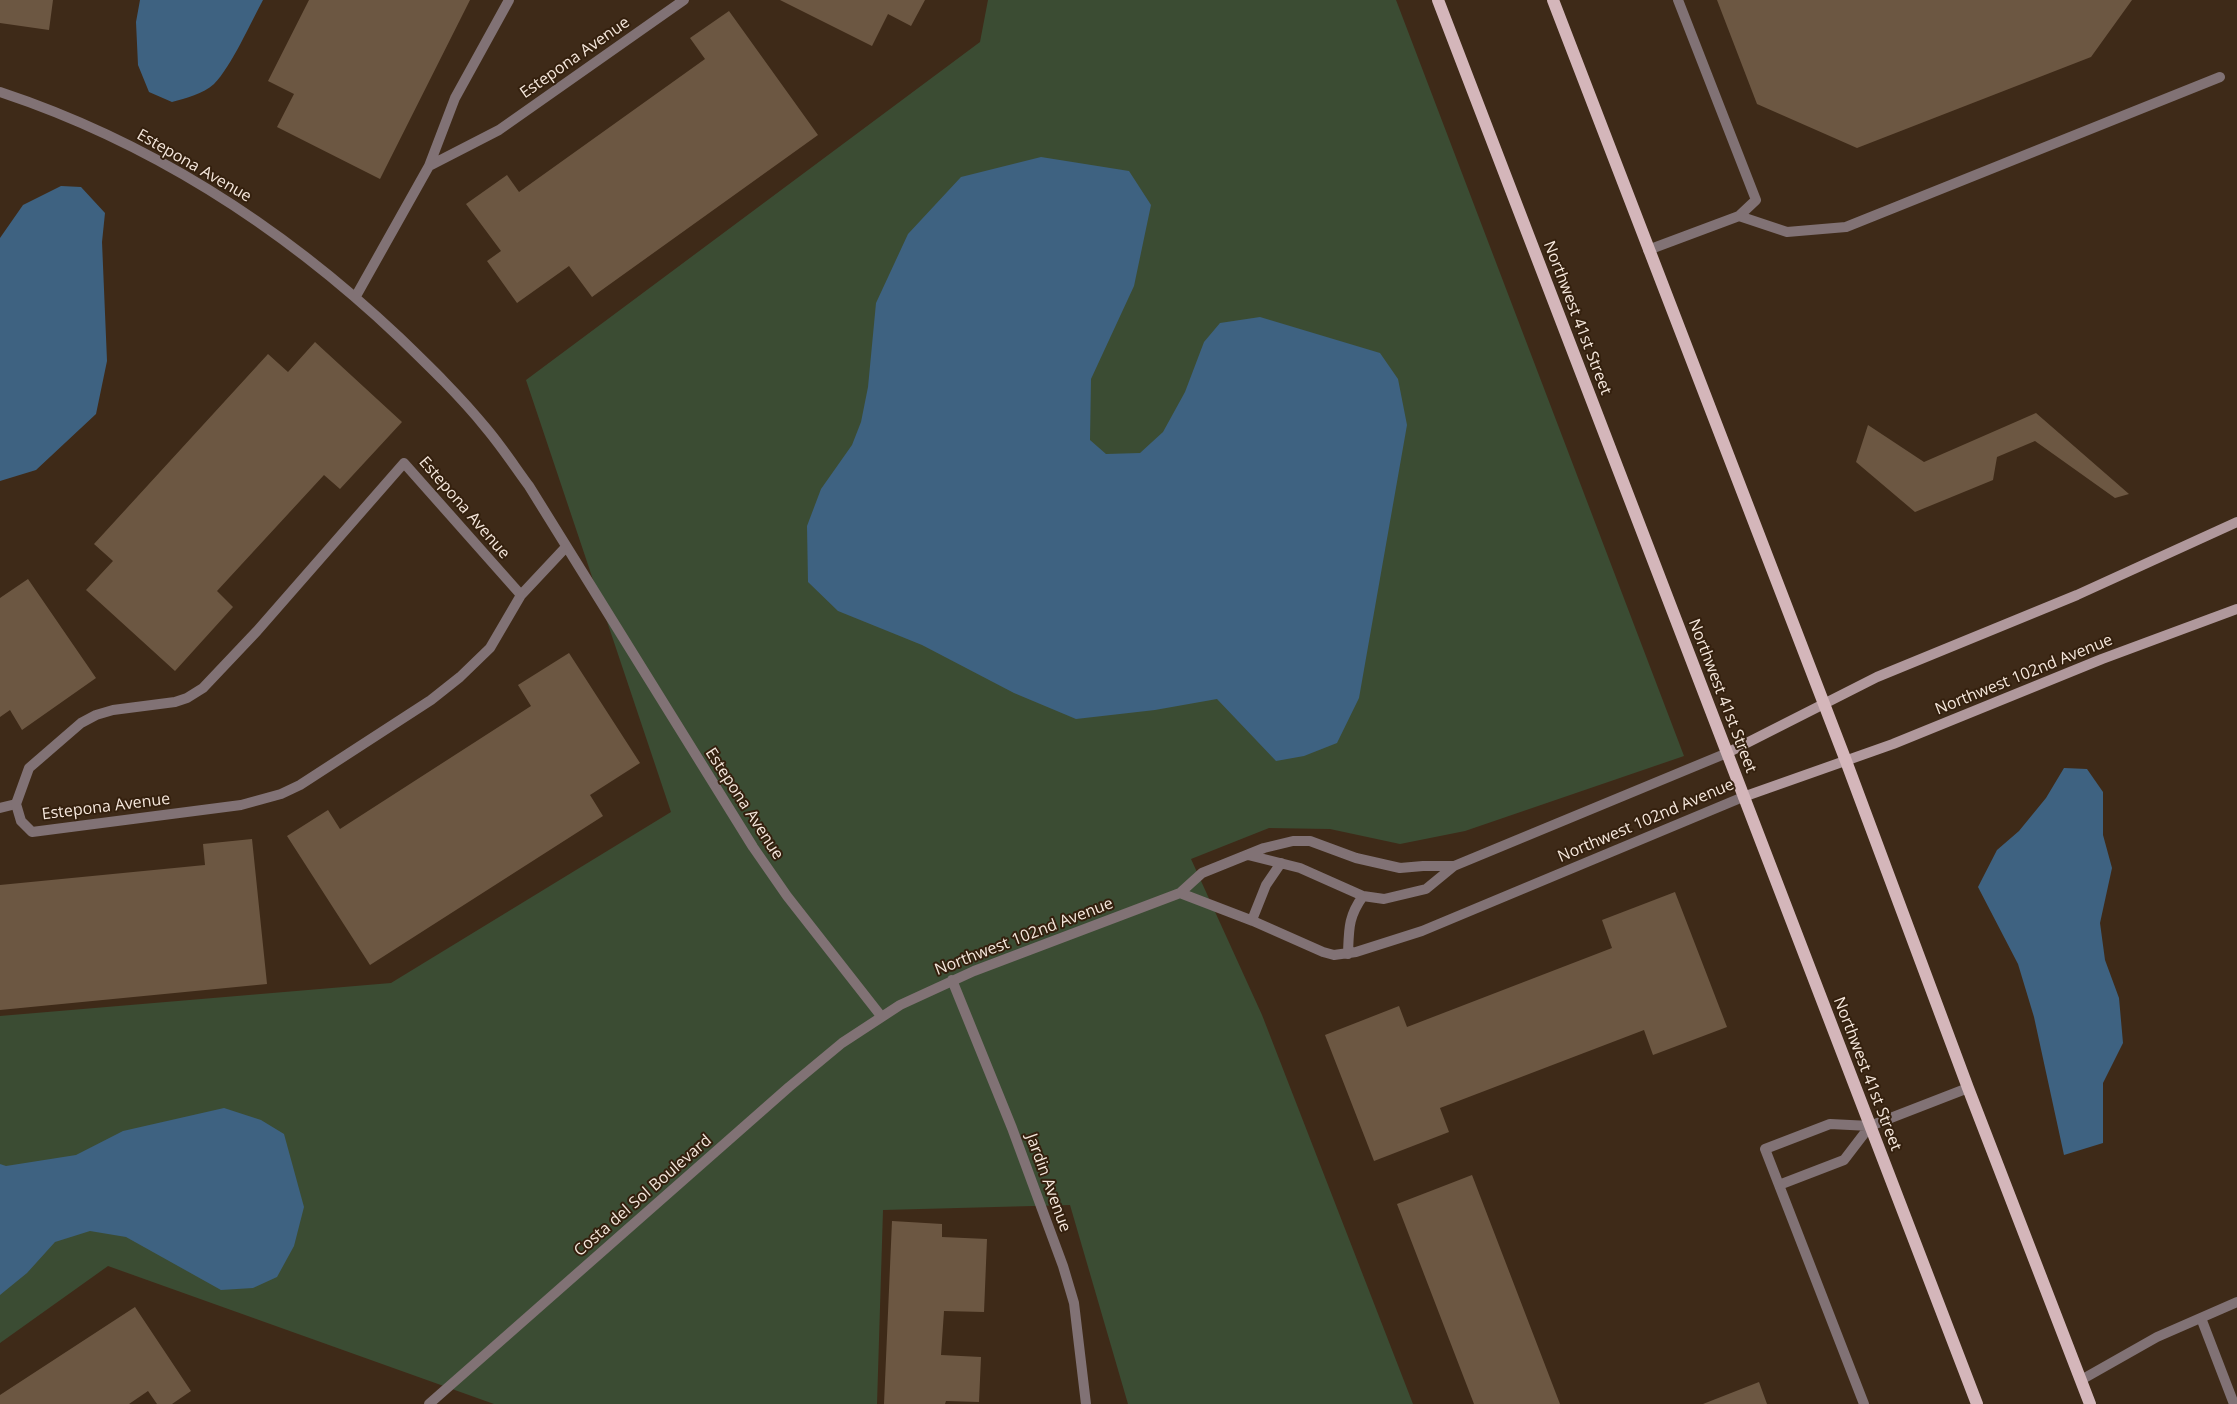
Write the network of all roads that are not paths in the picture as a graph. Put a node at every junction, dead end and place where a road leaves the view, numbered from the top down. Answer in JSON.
{"nodes":[{"id":1,"x":509,"y":0,"type":"edge"},
{"id":2,"x":684,"y":0,"type":"edge"},
{"id":3,"x":1438,"y":0,"type":"edge"},
{"id":4,"x":1553,"y":0,"type":"edge"},
{"id":5,"x":1678,"y":0,"type":"edge"},
{"id":6,"x":2220,"y":77,"type":"dead end"},
{"id":7,"x":0,"y":92,"type":"edge"},
{"id":8,"x":429,"y":166,"type":"junction"},
{"id":9,"x":1739,"y":216,"type":"junction"},
{"id":10,"x":1648,"y":250,"type":"junction"},
{"id":11,"x":356,"y":296,"type":"junction"},
{"id":12,"x":2237,"y":522,"type":"edge"},
{"id":13,"x":566,"y":546,"type":"junction"},
{"id":14,"x":521,"y":595,"type":"junction"},
{"id":15,"x":2237,"y":609,"type":"edge"},
{"id":16,"x":1824,"y":704,"type":"junction"},
{"id":17,"x":1727,"y":753,"type":"junction"},
{"id":18,"x":1846,"y":761,"type":"junction"},
{"id":19,"x":1743,"y":797,"type":"junction"},
{"id":20,"x":16,"y":804,"type":"junction"},
{"id":21,"x":0,"y":808,"type":"edge"},
{"id":22,"x":1248,"y":855,"type":"junction"},
{"id":23,"x":1280,"y":863,"type":"junction"},
{"id":24,"x":1454,"y":866,"type":"junction"},
{"id":25,"x":1180,"y":893,"type":"junction"},
{"id":26,"x":1362,"y":896,"type":"junction"},
{"id":27,"x":1252,"y":920,"type":"junction"},
{"id":28,"x":1348,"y":954,"type":"junction"},
{"id":29,"x":952,"y":980,"type":"junction"},
{"id":30,"x":881,"y":1016,"type":"junction"},
{"id":31,"x":1968,"y":1088,"type":"junction"},
{"id":32,"x":1870,"y":1126,"type":"junction"},
{"id":33,"x":1779,"y":1185,"type":"junction"},
{"id":34,"x":2237,"y":1302,"type":"edge"},
{"id":35,"x":2201,"y":1318,"type":"junction"},
{"id":36,"x":2081,"y":1380,"type":"junction"},
{"id":37,"x":429,"y":1404,"type":"edge"},
{"id":38,"x":1086,"y":1404,"type":"edge"},
{"id":39,"x":1864,"y":1404,"type":"edge"},
{"id":40,"x":1977,"y":1404,"type":"edge"},
{"id":41,"x":2090,"y":1404,"type":"edge"},
{"id":42,"x":2234,"y":1404,"type":"edge"}],
"edges":[{"from":1,"to":8,"type":"street"},
{"from":2,"to":8,"type":"street","name":"Estepona Avenue"},
{"from":3,"to":17,"type":"main road","name":"Northwest 41st Street"},
{"from":4,"to":10,"type":"main road"},
{"from":5,"to":9,"type":"street"},
{"from":6,"to":9,"type":"street"},
{"from":7,"to":11,"type":"street","name":"Estepona Avenue"},
{"from":8,"to":11,"type":"street"},
{"from":9,"to":10,"type":"street"},
{"from":10,"to":16,"type":"main road"},
{"from":11,"to":13,"type":"street","name":"Estepona Avenue"},
{"from":12,"to":16,"type":"street","name":"Northwest 102nd Avenue"},
{"from":13,"to":14,"type":"street","name":"Estepona Avenue"},
{"from":13,"to":30,"type":"street","name":"Estepona Avenue"},
{"from":14,"to":20,"type":"street","name":"Estepona Avenue"},
{"from":14,"to":20,"type":"street","name":"Estepona Avenue"},
{"from":15,"to":18,"type":"street","name":"Northwest 102nd Avenue"},
{"from":16,"to":17,"type":"street","name":"Northwest 102nd Avenue"},
{"from":16,"to":18,"type":"main road"},
{"from":17,"to":19,"type":"main road","name":"Northwest 41st Street"},
{"from":17,"to":24,"type":"street","name":"Northwest 102nd Avenue"},
{"from":18,"to":19,"type":"street","name":"Northwest 102nd Avenue"},
{"from":18,"to":31,"type":"main road"},
{"from":19,"to":28,"type":"street","name":"Northwest 102nd Avenue"},
{"from":19,"to":32,"type":"main road","name":"Northwest 41st Street"},
{"from":20,"to":21,"type":"street"},
{"from":22,"to":23,"type":"street","name":"Northwest 102nd Avenue"},
{"from":22,"to":24,"type":"street","name":"Northwest 102nd Avenue"},
{"from":22,"to":25,"type":"street","name":"Northwest 102nd Avenue"},
{"from":23,"to":26,"type":"street","name":"Northwest 102nd Avenue"},
{"from":23,"to":27,"type":"street"},
{"from":24,"to":26,"type":"street","name":"Northwest 102nd Avenue"},
{"from":25,"to":27,"type":"street","name":"Northwest 102nd Avenue"},
{"from":25,"to":29,"type":"street","name":"Northwest 102nd Avenue"},
{"from":26,"to":28,"type":"street"},
{"from":27,"to":28,"type":"street","name":"Northwest 102nd Avenue"},
{"from":29,"to":30,"type":"street","name":"Northwest 102nd Avenue"},
{"from":29,"to":38,"type":"street","name":"Jardin Avenue"},
{"from":30,"to":37,"type":"street","name":"Costa del Sol Boulevard"},
{"from":31,"to":32,"type":"street"},
{"from":31,"to":36,"type":"main road"},
{"from":32,"to":33,"type":"street"},
{"from":32,"to":33,"type":"street"},
{"from":32,"to":40,"type":"main road","name":"Northwest 41st Street"},
{"from":33,"to":39,"type":"street"},
{"from":34,"to":35,"type":"street"},
{"from":35,"to":36,"type":"street"},
{"from":35,"to":42,"type":"street"},
{"from":36,"to":41,"type":"main road"}]}
